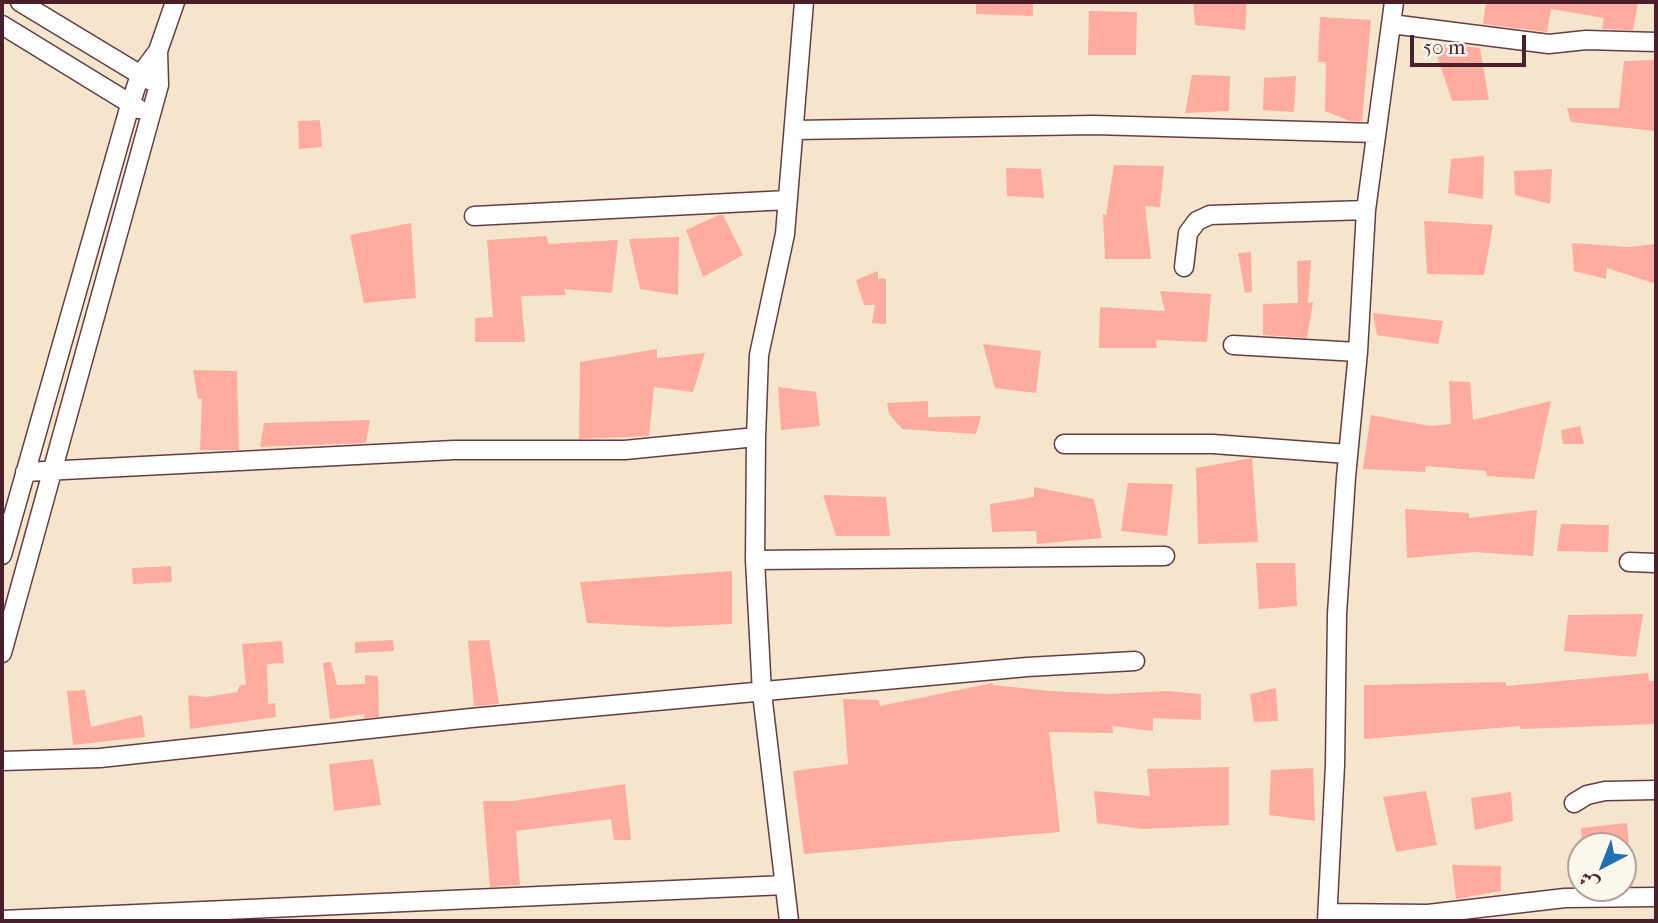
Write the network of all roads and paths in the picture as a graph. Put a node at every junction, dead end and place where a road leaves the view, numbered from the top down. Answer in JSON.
{"nodes":[{"id":1,"x":20,"y":2,"type":"edge"},
{"id":2,"x":175,"y":2,"type":"edge"},
{"id":3,"x":804,"y":2,"type":"edge"},
{"id":4,"x":1394,"y":2,"type":"edge"},
{"id":5,"x":1391,"y":24,"type":"junction"},
{"id":6,"x":2,"y":25,"type":"edge"},
{"id":7,"x":1656,"y":42,"type":"edge"},
{"id":8,"x":158,"y":51,"type":"junction"},
{"id":9,"x":140,"y":75,"type":"junction"},
{"id":10,"x":159,"y":85,"type":"junction"},
{"id":11,"x":130,"y":105,"type":"junction"},
{"id":12,"x":151,"y":114,"type":"junction"},
{"id":13,"x":795,"y":130,"type":"junction"},
{"id":14,"x":1375,"y":133,"type":"junction"},
{"id":15,"x":788,"y":200,"type":"junction"},
{"id":16,"x":1366,"y":210,"type":"junction"},
{"id":17,"x":474,"y":216,"type":"dead end"},
{"id":18,"x":1184,"y":267,"type":"dead end"},
{"id":19,"x":1233,"y":345,"type":"dead end"},
{"id":20,"x":1358,"y":352,"type":"junction"},
{"id":21,"x":756,"y":438,"type":"junction"},
{"id":22,"x":1064,"y":444,"type":"dead end"},
{"id":23,"x":1348,"y":454,"type":"junction"},
{"id":24,"x":25,"y":472,"type":"junction"},
{"id":25,"x":50,"y":473,"type":"junction"},
{"id":26,"x":2,"y":555,"type":"edge"},
{"id":27,"x":1166,"y":556,"type":"dead end"},
{"id":28,"x":755,"y":560,"type":"junction"},
{"id":29,"x":1629,"y":562,"type":"dead end"},
{"id":30,"x":1656,"y":563,"type":"edge"},
{"id":31,"x":2,"y":653,"type":"edge"},
{"id":32,"x":1135,"y":661,"type":"dead end"},
{"id":33,"x":762,"y":693,"type":"junction"},
{"id":34,"x":2,"y":761,"type":"edge"},
{"id":35,"x":1656,"y":790,"type":"edge"},
{"id":36,"x":1574,"y":803,"type":"dead end"},
{"id":37,"x":785,"y":885,"type":"junction"},
{"id":38,"x":1656,"y":897,"type":"edge"},
{"id":39,"x":1327,"y":917,"type":"edge"},
{"id":40,"x":2,"y":920,"type":"edge"},
{"id":41,"x":789,"y":921,"type":"edge"}],
"edges":[{"from":1,"to":9,"type":"street"},
{"from":2,"to":8,"type":"street"},
{"from":3,"to":13,"type":"street"},
{"from":4,"to":5,"type":"street"},
{"from":5,"to":7,"type":"street"},
{"from":5,"to":14,"type":"street"},
{"from":6,"to":11,"type":"street"},
{"from":8,"to":9,"type":"street"},
{"from":8,"to":10,"type":"street"},
{"from":9,"to":10,"type":"street"},
{"from":9,"to":11,"type":"street"},
{"from":10,"to":12,"type":"street"},
{"from":11,"to":12,"type":"street"},
{"from":11,"to":24,"type":"street"},
{"from":12,"to":25,"type":"street"},
{"from":13,"to":14,"type":"street"},
{"from":13,"to":15,"type":"street"},
{"from":14,"to":16,"type":"street"},
{"from":15,"to":17,"type":"street"},
{"from":15,"to":21,"type":"street"},
{"from":16,"to":18,"type":"street"},
{"from":16,"to":20,"type":"street"},
{"from":19,"to":20,"type":"street"},
{"from":20,"to":23,"type":"street"},
{"from":21,"to":25,"type":"street"},
{"from":21,"to":28,"type":"street"},
{"from":22,"to":23,"type":"street"},
{"from":23,"to":39,"type":"street"},
{"from":24,"to":25,"type":"street"},
{"from":24,"to":26,"type":"street"},
{"from":25,"to":31,"type":"street"},
{"from":27,"to":28,"type":"street"},
{"from":28,"to":33,"type":"street"},
{"from":29,"to":30,"type":"street"},
{"from":32,"to":33,"type":"street"},
{"from":33,"to":34,"type":"street"},
{"from":33,"to":37,"type":"street"},
{"from":35,"to":36,"type":"street"},
{"from":37,"to":40,"type":"street"},
{"from":37,"to":41,"type":"street"},
{"from":38,"to":39,"type":"street"}]}
